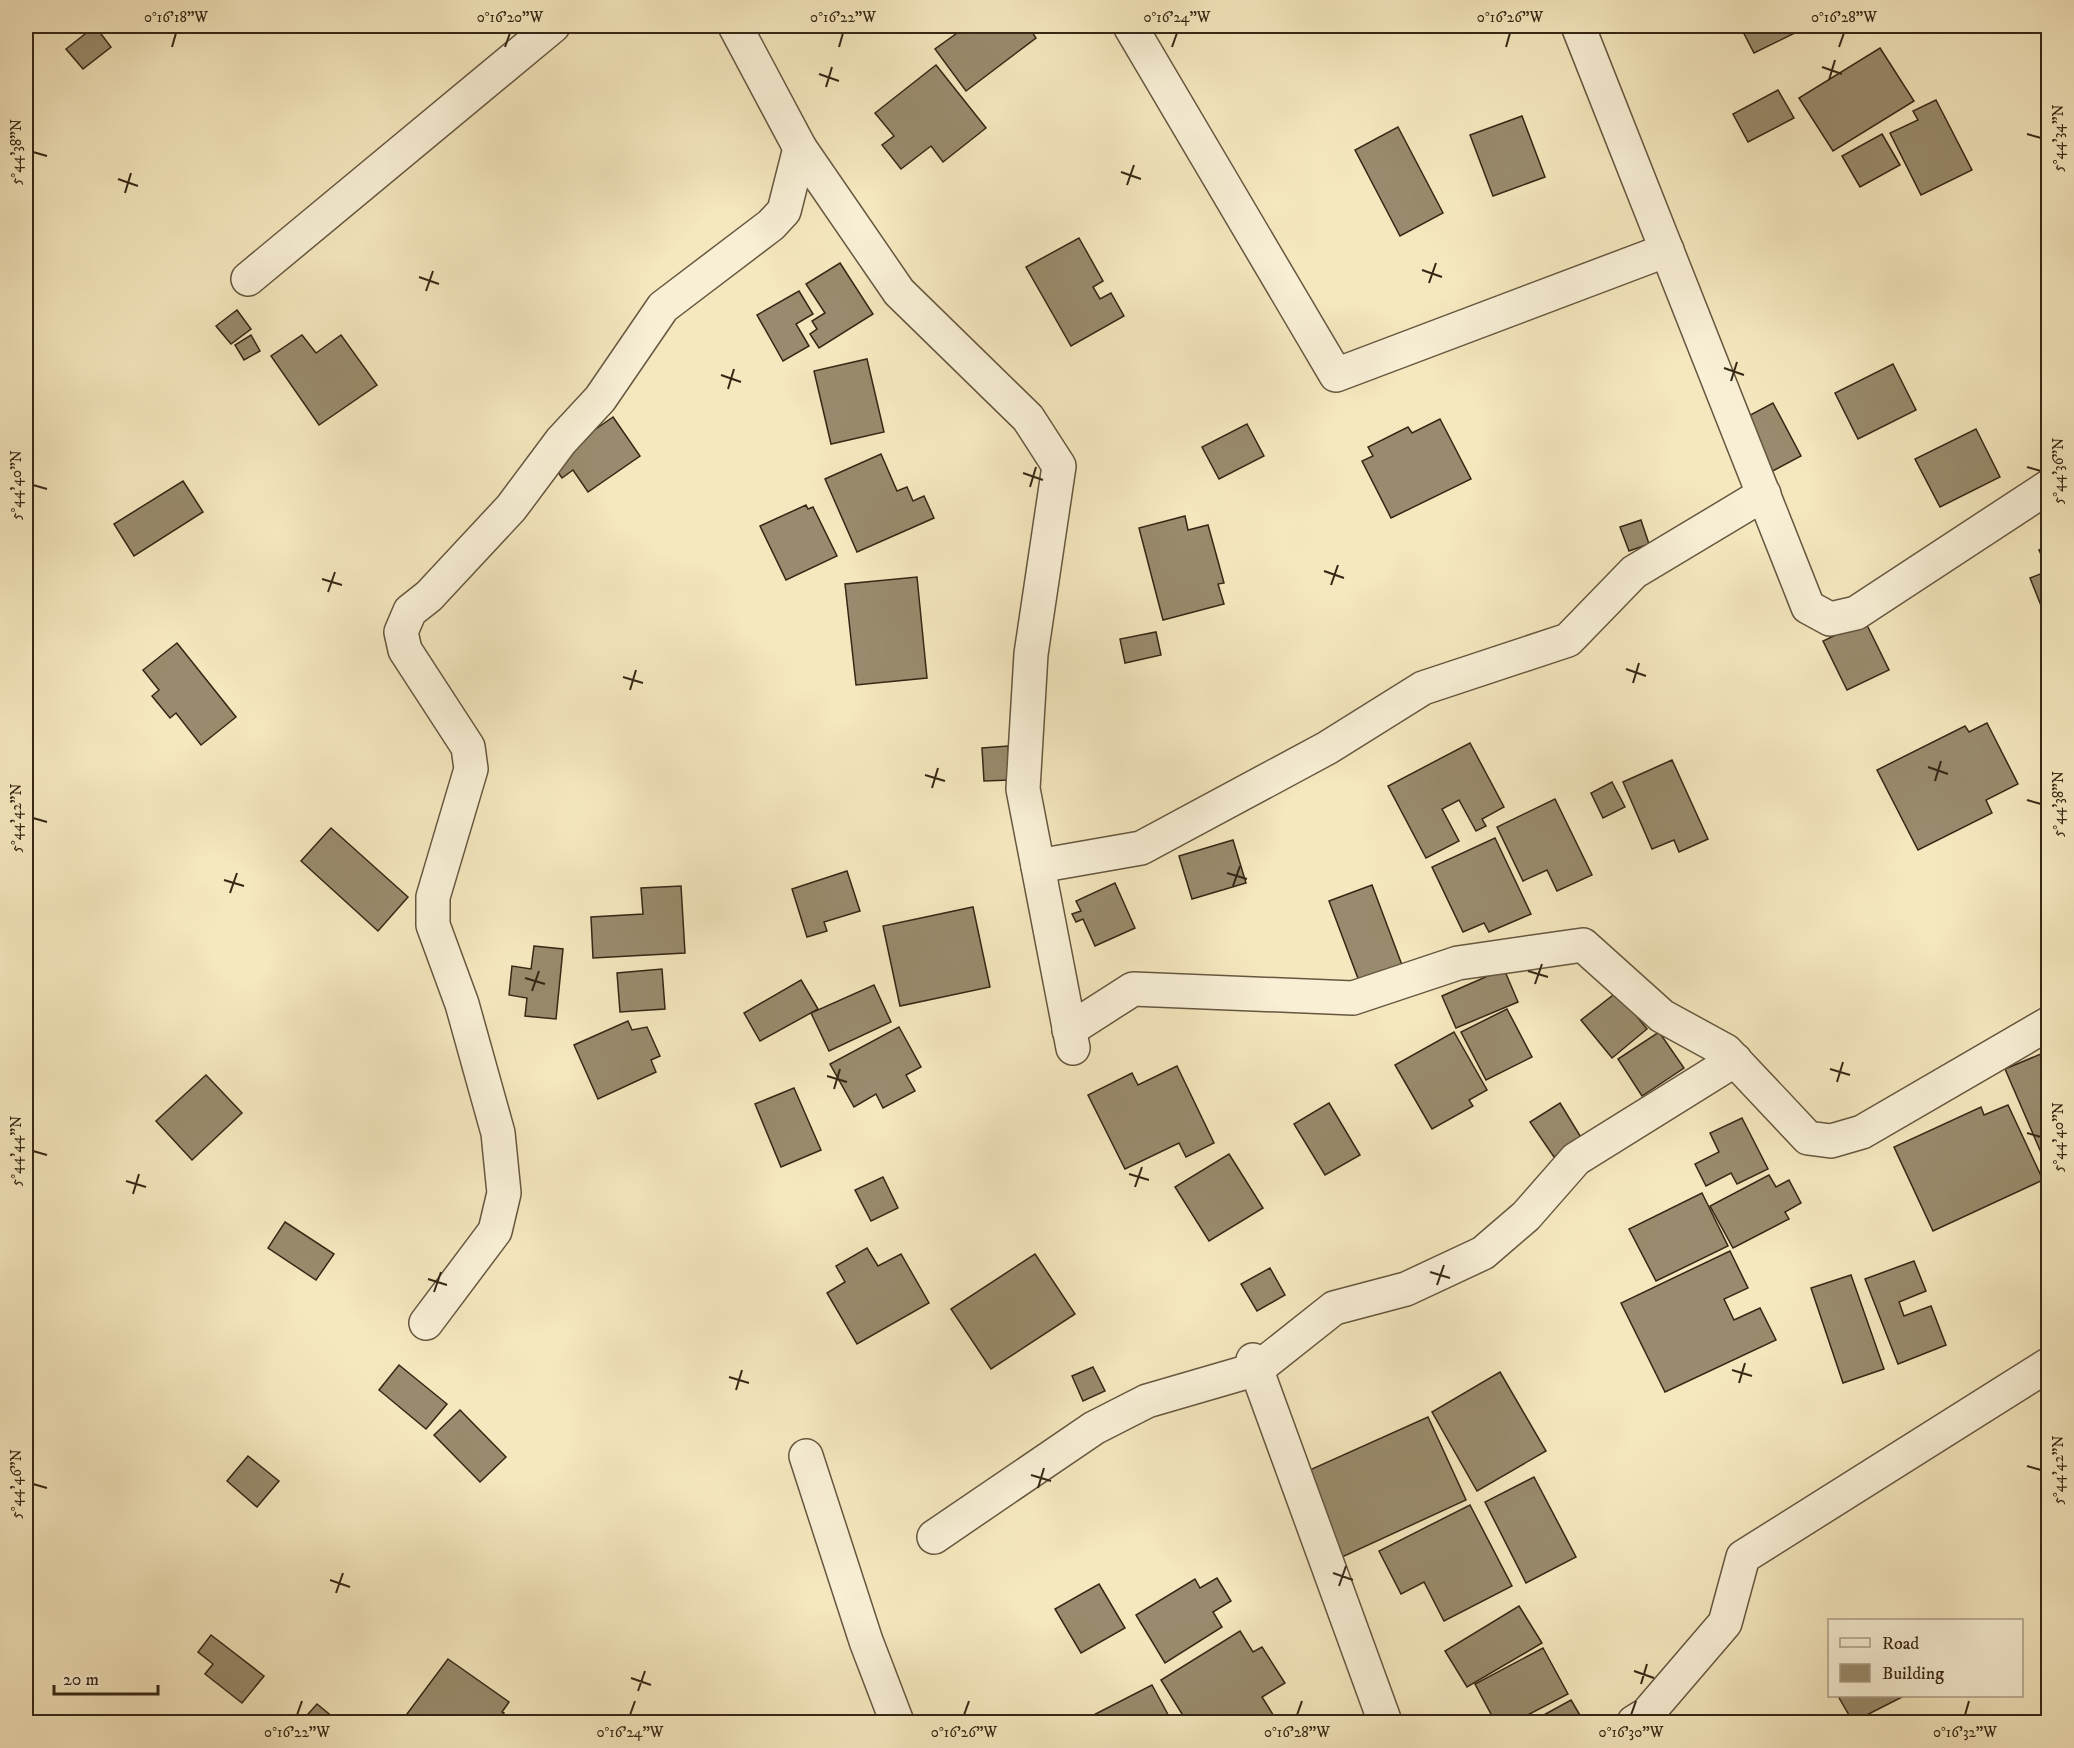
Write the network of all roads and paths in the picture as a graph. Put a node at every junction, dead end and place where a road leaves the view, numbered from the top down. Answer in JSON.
{"nodes":[{"id":1,"x":553,"y":26,"type":"edge"},
{"id":2,"x":735,"y":26,"type":"edge"},
{"id":3,"x":1130,"y":26,"type":"edge"},
{"id":4,"x":1578,"y":26,"type":"edge"},
{"id":5,"x":800,"y":148,"type":"junction"},
{"id":6,"x":1667,"y":250,"type":"junction"},
{"id":7,"x":248,"y":279,"type":"dead end"},
{"id":8,"x":2049,"y":487,"type":"edge"},
{"id":9,"x":1764,"y":494,"type":"junction"},
{"id":10,"x":1038,"y":866,"type":"junction"},
{"id":11,"x":2049,"y":1024,"type":"edge"},
{"id":12,"x":1735,"y":1060,"type":"junction"},
{"id":13,"x":426,"y":1323,"type":"dead end"},
{"id":14,"x":1255,"y":1364,"type":"junction"},
{"id":15,"x":2049,"y":1365,"type":"edge"},
{"id":16,"x":806,"y":1456,"type":"dead end"},
{"id":17,"x":934,"y":1537,"type":"dead end"},
{"id":18,"x":897,"y":1722,"type":"edge"},
{"id":19,"x":1385,"y":1722,"type":"edge"},
{"id":20,"x":1634,"y":1722,"type":"edge"}],
"edges":[{"from":1,"to":7,"type":"street"},
{"from":2,"to":5,"type":"street"},
{"from":3,"to":6,"type":"street"},
{"from":4,"to":6,"type":"street"},
{"from":5,"to":10,"type":"street"},
{"from":5,"to":13,"type":"street"},
{"from":6,"to":9,"type":"street"},
{"from":8,"to":9,"type":"street"},
{"from":9,"to":10,"type":"street"},
{"from":10,"to":12,"type":"street"},
{"from":11,"to":12,"type":"street"},
{"from":12,"to":14,"type":"street"},
{"from":14,"to":17,"type":"street"},
{"from":14,"to":19,"type":"street"},
{"from":15,"to":20,"type":"street"},
{"from":16,"to":18,"type":"street"}]}
